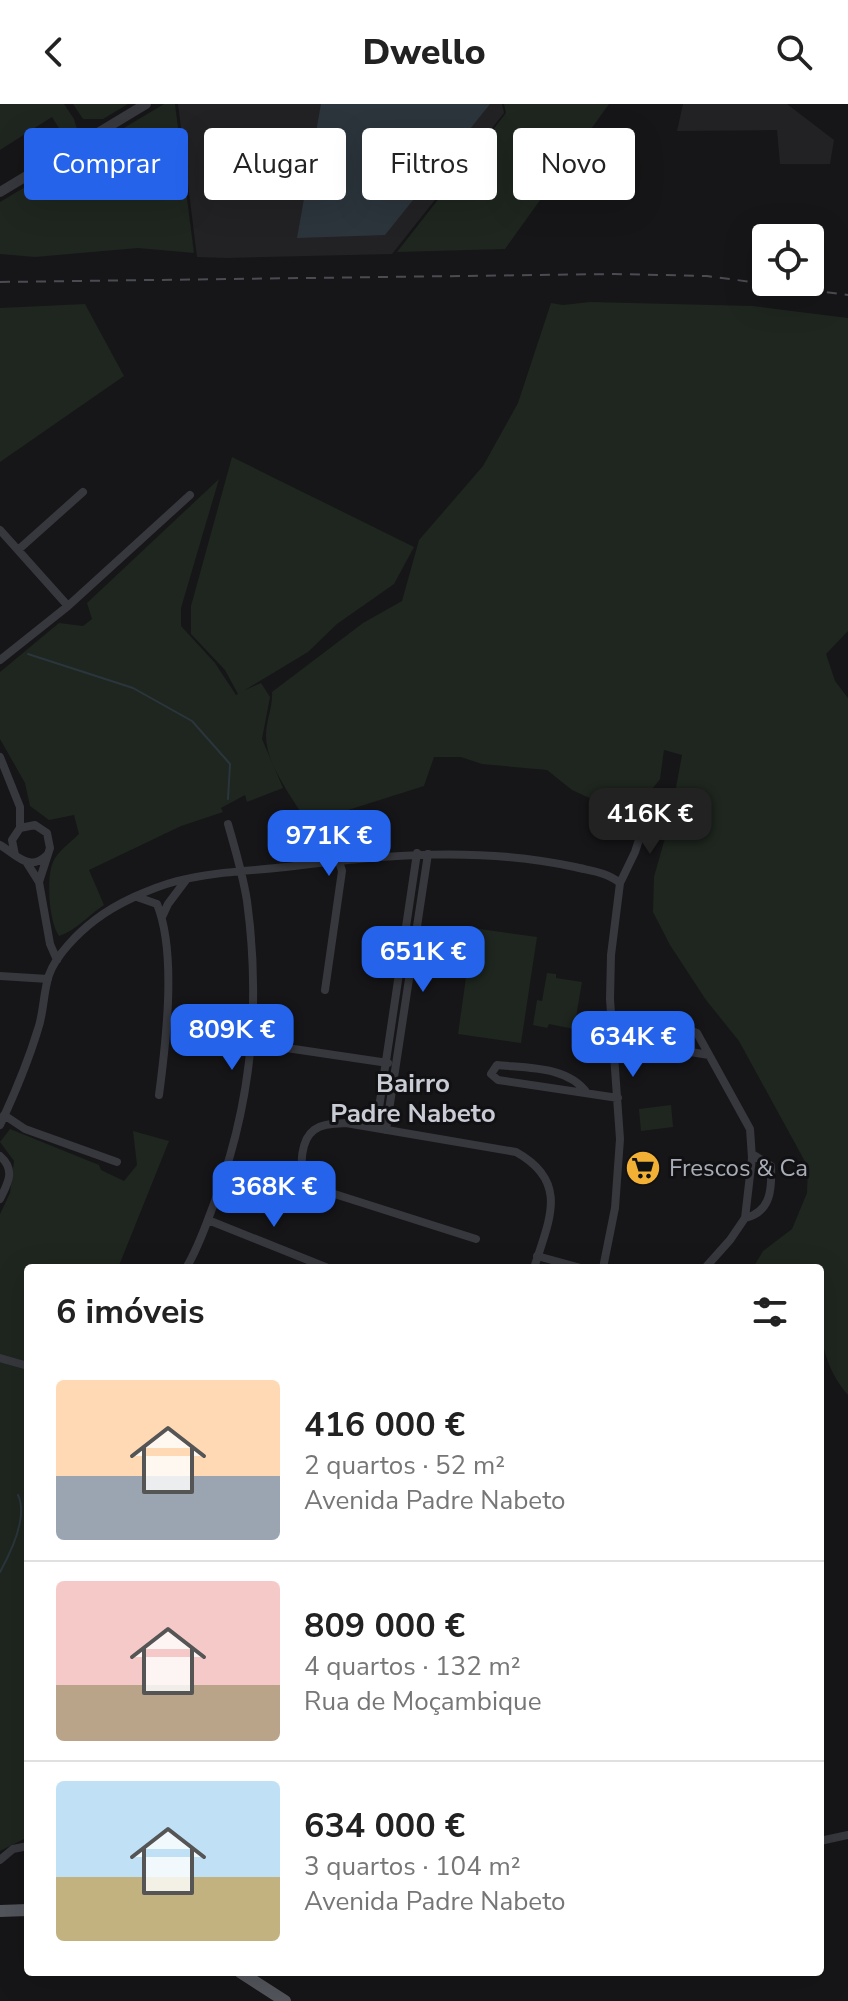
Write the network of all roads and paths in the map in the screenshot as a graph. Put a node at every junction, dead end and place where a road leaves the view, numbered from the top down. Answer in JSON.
{"nodes":[{"id":1,"x":146,"y":104,"type":"edge"},
{"id":2,"x":0,"y":192,"type":"edge"},
{"id":3,"x":83,"y":492,"type":"dead end"},
{"id":4,"x":190,"y":495,"type":"dead end"},
{"id":5,"x":0,"y":530,"type":"edge"},
{"id":6,"x":18,"y":550,"type":"junction"},
{"id":7,"x":68,"y":606,"type":"junction"},
{"id":8,"x":0,"y":660,"type":"edge"},
{"id":9,"x":0,"y":757,"type":"edge"},
{"id":10,"x":20,"y":807,"type":"junction"},
{"id":11,"x":647,"y":815,"type":"dead end"},
{"id":12,"x":228,"y":824,"type":"dead end"},
{"id":13,"x":38,"y":826,"type":"junction"},
{"id":14,"x":17,"y":831,"type":"junction"},
{"id":15,"x":0,"y":842,"type":"edge"},
{"id":16,"x":417,"y":853,"type":"junction"},
{"id":17,"x":428,"y":854,"type":"junction"},
{"id":18,"x":15,"y":855,"type":"junction"},
{"id":19,"x":47,"y":855,"type":"junction"},
{"id":20,"x":339,"y":861,"type":"junction"},
{"id":21,"x":27,"y":863,"type":"junction"},
{"id":22,"x":241,"y":872,"type":"junction"},
{"id":23,"x":186,"y":880,"type":"junction"},
{"id":24,"x":39,"y":882,"type":"junction"},
{"id":25,"x":620,"y":883,"type":"junction"},
{"id":26,"x":136,"y":897,"type":"junction"},
{"id":27,"x":162,"y":917,"type":"junction"},
{"id":28,"x":57,"y":960,"type":"junction"},
{"id":29,"x":0,"y":976,"type":"edge"},
{"id":30,"x":48,"y":979,"type":"junction"},
{"id":31,"x":325,"y":990,"type":"dead end"},
{"id":32,"x":253,"y":1043,"type":"junction"},
{"id":33,"x":709,"y":1055,"type":"junction"},
{"id":34,"x":385,"y":1063,"type":"junction"},
{"id":35,"x":397,"y":1065,"type":"junction"},
{"id":36,"x":587,"y":1093,"type":"junction"},
{"id":37,"x":159,"y":1095,"type":"dead end"},
{"id":38,"x":618,"y":1098,"type":"junction"},
{"id":39,"x":2,"y":1120,"type":"edge"},
{"id":40,"x":376,"y":1128,"type":"junction"},
{"id":41,"x":386,"y":1130,"type":"junction"},
{"id":42,"x":752,"y":1154,"type":"junction"},
{"id":43,"x":0,"y":1156,"type":"edge"},
{"id":44,"x":117,"y":1162,"type":"dead end"},
{"id":45,"x":0,"y":1199,"type":"edge"},
{"id":46,"x":745,"y":1218,"type":"junction"},
{"id":47,"x":208,"y":1220,"type":"junction"},
{"id":48,"x":476,"y":1239,"type":"dead end"},
{"id":49,"x":537,"y":1256,"type":"junction"},
{"id":50,"x":188,"y":1264,"type":"edge"},
{"id":51,"x":318,"y":1264,"type":"edge"},
{"id":52,"x":535,"y":1264,"type":"edge"},
{"id":53,"x":566,"y":1264,"type":"edge"},
{"id":54,"x":604,"y":1264,"type":"edge"},
{"id":55,"x":709,"y":1264,"type":"edge"},
{"id":56,"x":0,"y":1358,"type":"edge"},
{"id":57,"x":24,"y":1365,"type":"edge"},
{"id":58,"x":848,"y":1835,"type":"edge"},
{"id":59,"x":824,"y":1840,"type":"edge"},
{"id":60,"x":24,"y":1847,"type":"edge"},
{"id":61,"x":0,"y":1860,"type":"edge"},
{"id":62,"x":24,"y":1910,"type":"edge"},
{"id":63,"x":0,"y":1911,"type":"edge"},
{"id":64,"x":246,"y":1976,"type":"edge"},
{"id":65,"x":285,"y":2001,"type":"edge"}],
"edges":[{"from":1,"to":2,"type":"street"},
{"from":3,"to":6,"type":"street"},
{"from":4,"to":7,"type":"street"},
{"from":5,"to":6,"type":"street"},
{"from":6,"to":7,"type":"street"},
{"from":7,"to":8,"type":"street"},
{"from":9,"to":10,"type":"street"},
{"from":10,"to":13,"type":"street"},
{"from":10,"to":14,"type":"street"},
{"from":11,"to":25,"type":"street"},
{"from":12,"to":22,"type":"street"},
{"from":13,"to":14,"type":"street"},
{"from":13,"to":19,"type":"street"},
{"from":14,"to":15,"type":"street"},
{"from":14,"to":18,"type":"street"},
{"from":15,"to":18,"type":"street"},
{"from":16,"to":17,"type":"street"},
{"from":16,"to":20,"type":"street"},
{"from":16,"to":34,"type":"street"},
{"from":17,"to":25,"type":"street"},
{"from":17,"to":35,"type":"street"},
{"from":18,"to":21,"type":"street"},
{"from":19,"to":21,"type":"street"},
{"from":19,"to":24,"type":"street"},
{"from":20,"to":22,"type":"street"},
{"from":20,"to":31,"type":"street"},
{"from":21,"to":24,"type":"street"},
{"from":22,"to":23,"type":"street"},
{"from":22,"to":32,"type":"street"},
{"from":23,"to":26,"type":"street"},
{"from":23,"to":27,"type":"street"},
{"from":24,"to":28,"type":"street"},
{"from":25,"to":38,"type":"street"},
{"from":26,"to":27,"type":"street"},
{"from":26,"to":28,"type":"street"},
{"from":27,"to":37,"type":"street"},
{"from":28,"to":30,"type":"street"},
{"from":29,"to":30,"type":"street"},
{"from":30,"to":39,"type":"street"},
{"from":32,"to":34,"type":"street"},
{"from":32,"to":47,"type":"street"},
{"from":33,"to":33,"type":"street"},
{"from":33,"to":42,"type":"street"},
{"from":34,"to":35,"type":"street"},
{"from":34,"to":40,"type":"street"},
{"from":35,"to":41,"type":"street"},
{"from":36,"to":36,"type":"street"},
{"from":36,"to":38,"type":"street"},
{"from":38,"to":54,"type":"street"},
{"from":39,"to":44,"type":"street"},
{"from":40,"to":41,"type":"street"},
{"from":40,"to":48,"type":"street"},
{"from":41,"to":49,"type":"street"},
{"from":42,"to":46,"type":"street"},
{"from":42,"to":46,"type":"street"},
{"from":43,"to":45,"type":"street"},
{"from":46,"to":55,"type":"street"},
{"from":47,"to":50,"type":"street"},
{"from":47,"to":51,"type":"street"},
{"from":49,"to":52,"type":"street"},
{"from":49,"to":53,"type":"street"},
{"from":56,"to":57,"type":"street"},
{"from":58,"to":59,"type":"street"},
{"from":60,"to":61,"type":"street"},
{"from":62,"to":63,"type":"main road"},
{"from":64,"to":65,"type":"main road"}]}
